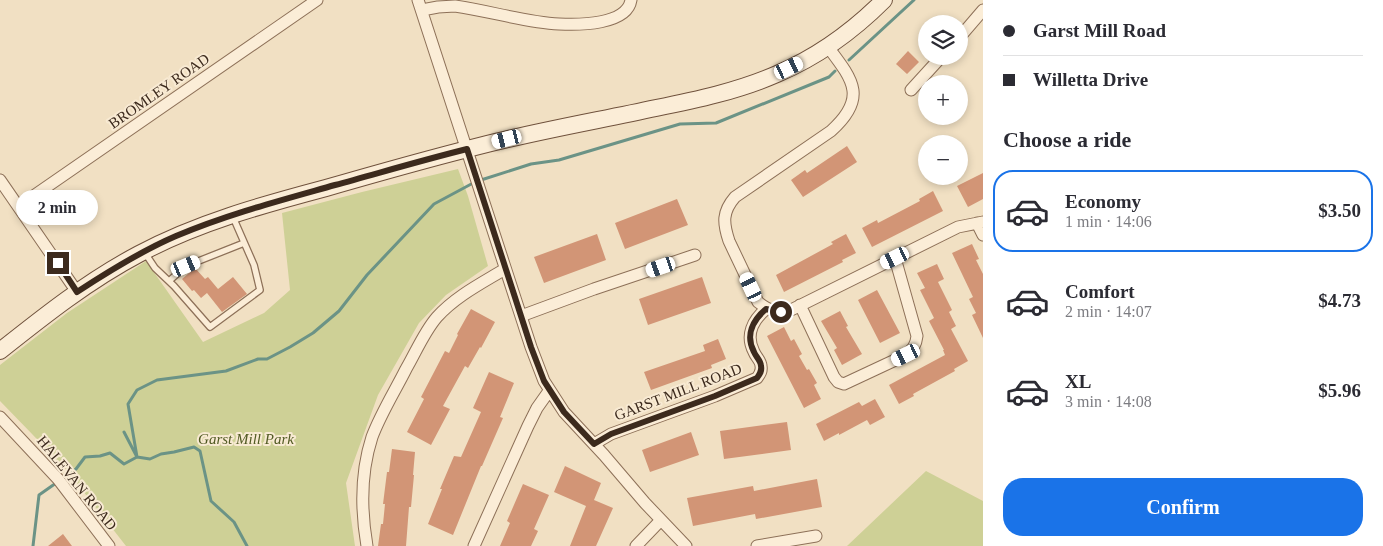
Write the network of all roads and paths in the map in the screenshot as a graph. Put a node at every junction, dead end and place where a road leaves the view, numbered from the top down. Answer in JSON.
{"nodes":[{"id":1,"x":317,"y":0,"type":"edge"},
{"id":2,"x":630,"y":0,"type":"edge"},
{"id":3,"x":884,"y":0,"type":"edge"},
{"id":4,"x":420,"y":5,"type":"edge"},
{"id":5,"x":983,"y":10,"type":"edge"},
{"id":6,"x":968,"y":28,"type":"edge"},
{"id":7,"x":828,"y":47,"type":"junction"},
{"id":8,"x":934,"y":65,"type":"edge"},
{"id":9,"x":911,"y":90,"type":"dead end"},
{"id":10,"x":467,"y":149,"type":"junction"},
{"id":11,"x":0,"y":180,"type":"edge"},
{"id":12,"x":19,"y":206,"type":"junction"},
{"id":13,"x":232,"y":215,"type":"junction"},
{"id":14,"x":980,"y":222,"type":"edge"},
{"id":15,"x":983,"y":235,"type":"edge"},
{"id":16,"x":244,"y":243,"type":"junction"},
{"id":17,"x":144,"y":252,"type":"junction"},
{"id":18,"x":694,"y":255,"type":"dead end"},
{"id":19,"x":895,"y":258,"type":"junction"},
{"id":20,"x":505,"y":269,"type":"junction"},
{"id":21,"x":169,"y":281,"type":"junction"},
{"id":22,"x":77,"y":292,"type":"junction"},
{"id":23,"x":800,"y":305,"type":"junction"},
{"id":24,"x":766,"y":309,"type":"junction"},
{"id":25,"x":521,"y":316,"type":"junction"},
{"id":26,"x":0,"y":351,"type":"edge"},
{"id":27,"x":549,"y":391,"type":"junction"},
{"id":28,"x":0,"y":417,"type":"edge"},
{"id":29,"x":594,"y":444,"type":"junction"},
{"id":30,"x":661,"y":520,"type":"junction"},
{"id":31,"x":816,"y":536,"type":"dead end"},
{"id":32,"x":109,"y":546,"type":"edge"},
{"id":33,"x":367,"y":546,"type":"edge"},
{"id":34,"x":474,"y":546,"type":"edge"},
{"id":35,"x":636,"y":546,"type":"edge"},
{"id":36,"x":686,"y":546,"type":"edge"},
{"id":37,"x":757,"y":546,"type":"edge"}],
"edges":[{"from":1,"to":12,"type":"street","name":"BROMLEY ROAD"},
{"from":2,"to":4,"type":"street"},
{"from":3,"to":7,"type":"street"},
{"from":4,"to":10,"type":"street"},
{"from":5,"to":6,"type":"street"},
{"from":7,"to":10,"type":"street"},
{"from":7,"to":24,"type":"street"},
{"from":8,"to":9,"type":"street"},
{"from":10,"to":13,"type":"street"},
{"from":10,"to":20,"type":"street"},
{"from":11,"to":12,"type":"street"},
{"from":12,"to":22,"type":"street"},
{"from":13,"to":16,"type":"lane"},
{"from":13,"to":17,"type":"street"},
{"from":14,"to":15,"type":"street"},
{"from":14,"to":19,"type":"street"},
{"from":16,"to":21,"type":"lane"},
{"from":16,"to":21,"type":"lane"},
{"from":17,"to":21,"type":"lane"},
{"from":17,"to":22,"type":"street"},
{"from":18,"to":25,"type":"street"},
{"from":19,"to":23,"type":"street"},
{"from":19,"to":23,"type":"street"},
{"from":20,"to":25,"type":"street"},
{"from":20,"to":33,"type":"street"},
{"from":22,"to":26,"type":"street"},
{"from":23,"to":24,"type":"street"},
{"from":24,"to":29,"type":"street","name":"GARST MILL ROAD"},
{"from":25,"to":27,"type":"street"},
{"from":27,"to":29,"type":"street"},
{"from":27,"to":34,"type":"street"},
{"from":28,"to":32,"type":"street","name":"HALEVAN ROAD"},
{"from":29,"to":30,"type":"street"},
{"from":30,"to":35,"type":"street"},
{"from":30,"to":36,"type":"street"},
{"from":31,"to":37,"type":"street"}]}
